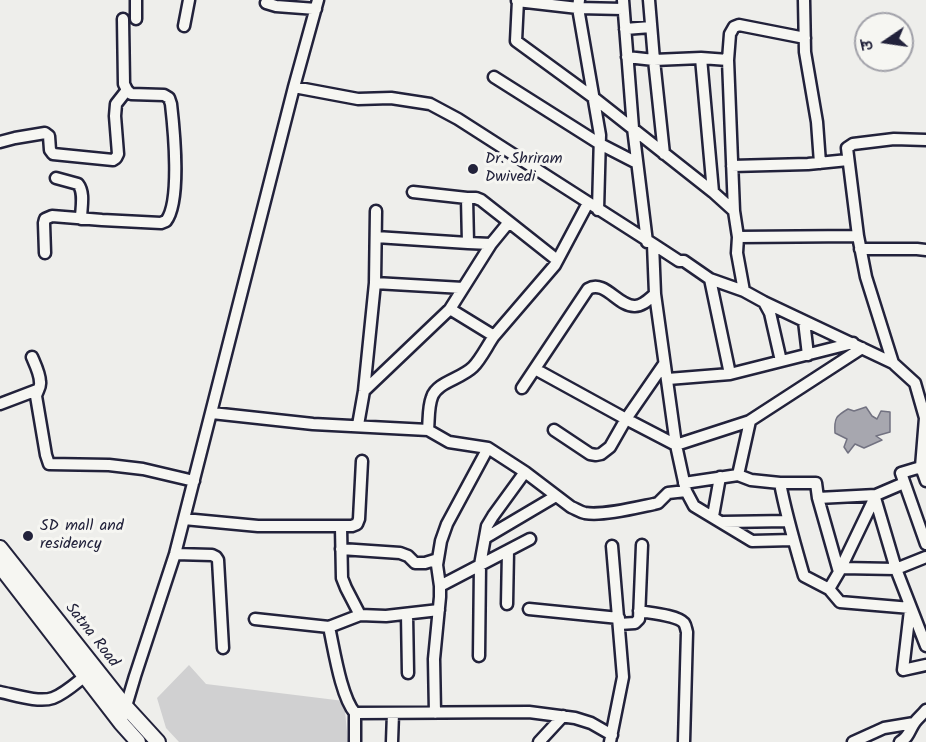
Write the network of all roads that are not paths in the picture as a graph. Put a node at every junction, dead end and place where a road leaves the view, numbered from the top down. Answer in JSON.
{"nodes":[{"id":1,"x":136,"y":0,"type":"edge"},
{"id":2,"x":189,"y":0,"type":"edge"},
{"id":3,"x":649,"y":0,"type":"edge"},
{"id":4,"x":804,"y":0,"type":"edge"},
{"id":5,"x":518,"y":1,"type":"edge"},
{"id":6,"x":266,"y":3,"type":"dead end"},
{"id":7,"x":579,"y":4,"type":"edge"},
{"id":8,"x":623,"y":4,"type":"edge"},
{"id":9,"x":317,"y":5,"type":"edge"},
{"id":10,"x":123,"y":19,"type":"dead end"},
{"id":11,"x":136,"y":19,"type":"dead end"},
{"id":12,"x":184,"y":26,"type":"dead end"},
{"id":13,"x":651,"y":27,"type":"junction"},
{"id":14,"x":625,"y":29,"type":"junction"},
{"id":15,"x":805,"y":38,"type":"junction"},
{"id":16,"x":627,"y":57,"type":"junction"},
{"id":17,"x":701,"y":58,"type":"junction"},
{"id":18,"x":654,"y":60,"type":"junction"},
{"id":19,"x":728,"y":60,"type":"junction"},
{"id":20,"x":494,"y":77,"type":"dead end"},
{"id":21,"x":294,"y":87,"type":"junction"},
{"id":22,"x":127,"y":90,"type":"junction"},
{"id":23,"x":594,"y":98,"type":"junction"},
{"id":24,"x":633,"y":128,"type":"junction"},
{"id":25,"x":926,"y":140,"type":"edge"},
{"id":26,"x":0,"y":142,"type":"edge"},
{"id":27,"x":600,"y":144,"type":"junction"},
{"id":28,"x":664,"y":154,"type":"junction"},
{"id":29,"x":848,"y":160,"type":"junction"},
{"id":30,"x":638,"y":163,"type":"junction"},
{"id":31,"x":820,"y":163,"type":"junction"},
{"id":32,"x":732,"y":166,"type":"junction"},
{"id":33,"x":56,"y":178,"type":"dead end"},
{"id":34,"x":414,"y":192,"type":"dead end"},
{"id":35,"x":713,"y":192,"type":"junction"},
{"id":36,"x":467,"y":198,"type":"junction"},
{"id":37,"x":588,"y":203,"type":"junction"},
{"id":38,"x":598,"y":210,"type":"junction"},
{"id":39,"x":376,"y":211,"type":"dead end"},
{"id":40,"x":734,"y":211,"type":"junction"},
{"id":41,"x":81,"y":219,"type":"junction"},
{"id":42,"x":509,"y":222,"type":"junction"},
{"id":43,"x":858,"y":236,"type":"junction"},
{"id":44,"x":376,"y":237,"type":"junction"},
{"id":45,"x":738,"y":237,"type":"junction"},
{"id":46,"x":468,"y":243,"type":"junction"},
{"id":47,"x":650,"y":243,"type":"junction"},
{"id":48,"x":491,"y":244,"type":"junction"},
{"id":49,"x":860,"y":249,"type":"junction"},
{"id":50,"x":926,"y":250,"type":"edge"},
{"id":51,"x":45,"y":253,"type":"dead end"},
{"id":52,"x":557,"y":260,"type":"junction"},
{"id":53,"x":710,"y":279,"type":"junction"},
{"id":54,"x":375,"y":283,"type":"junction"},
{"id":55,"x":463,"y":288,"type":"junction"},
{"id":56,"x":744,"y":291,"type":"junction"},
{"id":57,"x":655,"y":294,"type":"junction"},
{"id":58,"x":764,"y":302,"type":"junction"},
{"id":59,"x":450,"y":309,"type":"junction"},
{"id":60,"x":804,"y":321,"type":"junction"},
{"id":61,"x":494,"y":336,"type":"junction"},
{"id":62,"x":857,"y":345,"type":"junction"},
{"id":63,"x":808,"y":355,"type":"junction"},
{"id":64,"x":32,"y":357,"type":"dead end"},
{"id":65,"x":781,"y":362,"type":"junction"},
{"id":66,"x":893,"y":363,"type":"junction"},
{"id":67,"x":664,"y":364,"type":"junction"},
{"id":68,"x":534,"y":369,"type":"junction"},
{"id":69,"x":730,"y":374,"type":"junction"},
{"id":70,"x":668,"y":379,"type":"junction"},
{"id":71,"x":921,"y":386,"type":"edge"},
{"id":72,"x":522,"y":388,"type":"dead end"},
{"id":73,"x":38,"y":390,"type":"junction"},
{"id":74,"x":364,"y":391,"type":"junction"},
{"id":75,"x":0,"y":404,"type":"edge"},
{"id":76,"x":212,"y":413,"type":"junction"},
{"id":77,"x":926,"y":418,"type":"edge"},
{"id":78,"x":626,"y":419,"type":"junction"},
{"id":79,"x":748,"y":422,"type":"junction"},
{"id":80,"x":358,"y":425,"type":"junction"},
{"id":81,"x":428,"y":430,"type":"junction"},
{"id":82,"x":554,"y":430,"type":"dead end"},
{"id":83,"x":676,"y":445,"type":"junction"},
{"id":84,"x":488,"y":448,"type":"junction"},
{"id":85,"x":362,"y":461,"type":"dead end"},
{"id":86,"x":921,"y":467,"type":"junction"},
{"id":87,"x":525,"y":472,"type":"junction"},
{"id":88,"x":738,"y":475,"type":"junction"},
{"id":89,"x":720,"y":477,"type":"junction"},
{"id":90,"x":926,"y":480,"type":"edge"},
{"id":91,"x":194,"y":481,"type":"junction"},
{"id":92,"x":780,"y":483,"type":"junction"},
{"id":93,"x":904,"y":483,"type":"junction"},
{"id":94,"x":685,"y":487,"type":"junction"},
{"id":95,"x":556,"y":496,"type":"junction"},
{"id":96,"x":876,"y":497,"type":"junction"},
{"id":97,"x":818,"y":498,"type":"junction"},
{"id":98,"x":184,"y":519,"type":"junction"},
{"id":99,"x":718,"y":519,"type":"junction"},
{"id":100,"x":788,"y":521,"type":"junction"},
{"id":101,"x":341,"y":527,"type":"junction"},
{"id":102,"x":484,"y":537,"type":"junction"},
{"id":103,"x":530,"y":539,"type":"dead end"},
{"id":104,"x":793,"y":540,"type":"junction"},
{"id":105,"x":926,"y":544,"type":"edge"},
{"id":106,"x":612,"y":546,"type":"dead end"},
{"id":107,"x":642,"y":546,"type":"dead end"},
{"id":108,"x":0,"y":548,"type":"edge"},
{"id":109,"x":341,"y":549,"type":"junction"},
{"id":110,"x":508,"y":550,"type":"junction"},
{"id":111,"x":175,"y":554,"type":"junction"},
{"id":112,"x":926,"y":556,"type":"edge"},
{"id":113,"x":438,"y":559,"type":"junction"},
{"id":114,"x":480,"y":565,"type":"junction"},
{"id":115,"x":0,"y":566,"type":"edge"},
{"id":116,"x":896,"y":569,"type":"junction"},
{"id":117,"x":840,"y":570,"type":"junction"},
{"id":118,"x":440,"y":585,"type":"junction"},
{"id":119,"x":829,"y":589,"type":"junction"},
{"id":120,"x":507,"y":604,"type":"dead end"},
{"id":121,"x":911,"y":608,"type":"junction"},
{"id":122,"x":530,"y":609,"type":"dead end"},
{"id":123,"x":439,"y":610,"type":"junction"},
{"id":124,"x":639,"y":611,"type":"junction"},
{"id":125,"x":407,"y":614,"type":"junction"},
{"id":126,"x":360,"y":615,"type":"junction"},
{"id":127,"x":255,"y":619,"type":"dead end"},
{"id":128,"x":619,"y":621,"type":"junction"},
{"id":129,"x":329,"y":627,"type":"junction"},
{"id":130,"x":926,"y":646,"type":"edge"},
{"id":131,"x":223,"y":648,"type":"dead end"},
{"id":132,"x":479,"y":656,"type":"dead end"},
{"id":133,"x":926,"y":665,"type":"edge"},
{"id":134,"x":408,"y":673,"type":"dead end"},
{"id":135,"x":85,"y":676,"type":"junction"},
{"id":136,"x":0,"y":692,"type":"edge"},
{"id":137,"x":126,"y":707,"type":"junction"},
{"id":138,"x":355,"y":713,"type":"junction"},
{"id":139,"x":393,"y":713,"type":"junction"},
{"id":140,"x":435,"y":713,"type":"junction"},
{"id":141,"x":925,"y":713,"type":"edge"},
{"id":142,"x":563,"y":716,"type":"junction"},
{"id":143,"x":121,"y":723,"type":"junction"},
{"id":144,"x":914,"y":723,"type":"junction"},
{"id":145,"x":611,"y":738,"type":"edge"},
{"id":146,"x":138,"y":742,"type":"edge"},
{"id":147,"x":158,"y":742,"type":"edge"},
{"id":148,"x":356,"y":742,"type":"edge"},
{"id":149,"x":392,"y":742,"type":"edge"},
{"id":150,"x":539,"y":742,"type":"edge"},
{"id":151,"x":684,"y":742,"type":"edge"},
{"id":152,"x":853,"y":742,"type":"edge"},
{"id":153,"x":900,"y":742,"type":"edge"}],
"edges":[{"from":1,"to":11,"type":"street"},
{"from":2,"to":12,"type":"street"},
{"from":3,"to":13,"type":"street"},
{"from":4,"to":15,"type":"street"},
{"from":5,"to":7,"type":"street"},
{"from":5,"to":23,"type":"street"},
{"from":6,"to":9,"type":"street"},
{"from":7,"to":8,"type":"street"},
{"from":7,"to":23,"type":"street"},
{"from":8,"to":14,"type":"street"},
{"from":9,"to":21,"type":"street"},
{"from":10,"to":22,"type":"street"},
{"from":13,"to":14,"type":"street"},
{"from":13,"to":18,"type":"street"},
{"from":14,"to":16,"type":"street"},
{"from":15,"to":19,"type":"street"},
{"from":15,"to":31,"type":"street"},
{"from":16,"to":18,"type":"street"},
{"from":16,"to":24,"type":"street"},
{"from":17,"to":18,"type":"street"},
{"from":17,"to":19,"type":"street"},
{"from":17,"to":35,"type":"street"},
{"from":18,"to":28,"type":"street"},
{"from":19,"to":32,"type":"street"},
{"from":20,"to":27,"type":"street"},
{"from":21,"to":37,"type":"street"},
{"from":21,"to":76,"type":"street"},
{"from":22,"to":26,"type":"street"},
{"from":22,"to":41,"type":"street"},
{"from":23,"to":24,"type":"street"},
{"from":23,"to":27,"type":"street"},
{"from":24,"to":28,"type":"street"},
{"from":24,"to":30,"type":"street"},
{"from":25,"to":29,"type":"street"},
{"from":27,"to":30,"type":"street"},
{"from":27,"to":38,"type":"street"},
{"from":28,"to":35,"type":"street"},
{"from":29,"to":31,"type":"street"},
{"from":29,"to":43,"type":"street"},
{"from":30,"to":47,"type":"street"},
{"from":31,"to":32,"type":"street"},
{"from":32,"to":40,"type":"street"},
{"from":33,"to":41,"type":"street"},
{"from":34,"to":36,"type":"street"},
{"from":35,"to":40,"type":"street"},
{"from":36,"to":42,"type":"street"},
{"from":36,"to":46,"type":"street"},
{"from":37,"to":38,"type":"street"},
{"from":37,"to":52,"type":"street"},
{"from":38,"to":47,"type":"street"},
{"from":39,"to":44,"type":"street"},
{"from":40,"to":45,"type":"street"},
{"from":41,"to":51,"type":"street"},
{"from":42,"to":48,"type":"street"},
{"from":42,"to":52,"type":"street"},
{"from":43,"to":45,"type":"street"},
{"from":43,"to":49,"type":"street"},
{"from":44,"to":46,"type":"street"},
{"from":44,"to":54,"type":"street"},
{"from":45,"to":56,"type":"street"},
{"from":46,"to":48,"type":"street"},
{"from":47,"to":53,"type":"street"},
{"from":47,"to":57,"type":"street"},
{"from":48,"to":55,"type":"street"},
{"from":49,"to":50,"type":"street"},
{"from":49,"to":66,"type":"street"},
{"from":52,"to":61,"type":"street"},
{"from":53,"to":56,"type":"street"},
{"from":53,"to":69,"type":"street"},
{"from":54,"to":55,"type":"street"},
{"from":54,"to":74,"type":"street"},
{"from":55,"to":59,"type":"street"},
{"from":56,"to":58,"type":"street"},
{"from":57,"to":67,"type":"street"},
{"from":57,"to":68,"type":"street"},
{"from":58,"to":60,"type":"street"},
{"from":58,"to":65,"type":"street"},
{"from":59,"to":61,"type":"street"},
{"from":59,"to":74,"type":"street"},
{"from":60,"to":62,"type":"street"},
{"from":60,"to":63,"type":"street"},
{"from":61,"to":81,"type":"street"},
{"from":62,"to":63,"type":"street"},
{"from":62,"to":66,"type":"street"},
{"from":62,"to":79,"type":"street"},
{"from":63,"to":65,"type":"street"},
{"from":64,"to":73,"type":"street"},
{"from":65,"to":69,"type":"street"},
{"from":66,"to":71,"type":"street"},
{"from":67,"to":70,"type":"street"},
{"from":67,"to":78,"type":"street"},
{"from":68,"to":72,"type":"street"},
{"from":68,"to":78,"type":"street"},
{"from":69,"to":70,"type":"street"},
{"from":70,"to":83,"type":"street"},
{"from":71,"to":77,"type":"street"},
{"from":73,"to":75,"type":"street"},
{"from":73,"to":91,"type":"street"},
{"from":74,"to":80,"type":"street"},
{"from":76,"to":80,"type":"street"},
{"from":76,"to":91,"type":"street"},
{"from":77,"to":86,"type":"street"},
{"from":78,"to":82,"type":"street"},
{"from":78,"to":83,"type":"street"},
{"from":79,"to":83,"type":"street"},
{"from":79,"to":88,"type":"street"},
{"from":80,"to":81,"type":"street"},
{"from":81,"to":84,"type":"street"},
{"from":83,"to":94,"type":"street"},
{"from":84,"to":87,"type":"street"},
{"from":84,"to":113,"type":"street"},
{"from":85,"to":101,"type":"street"},
{"from":86,"to":90,"type":"street"},
{"from":86,"to":93,"type":"street"},
{"from":87,"to":95,"type":"street"},
{"from":87,"to":102,"type":"street"},
{"from":88,"to":89,"type":"street"},
{"from":88,"to":92,"type":"street"},
{"from":89,"to":94,"type":"street"},
{"from":89,"to":99,"type":"street"},
{"from":91,"to":98,"type":"street"},
{"from":92,"to":97,"type":"street"},
{"from":92,"to":100,"type":"street"},
{"from":93,"to":96,"type":"street"},
{"from":93,"to":105,"type":"street"},
{"from":94,"to":95,"type":"street"},
{"from":94,"to":99,"type":"street"},
{"from":95,"to":102,"type":"street"},
{"from":96,"to":97,"type":"street"},
{"from":96,"to":116,"type":"street"},
{"from":96,"to":117,"type":"street"},
{"from":97,"to":117,"type":"street"},
{"from":98,"to":101,"type":"street"},
{"from":98,"to":111,"type":"street"},
{"from":99,"to":100,"type":"street"},
{"from":99,"to":104,"type":"street"},
{"from":100,"to":104,"type":"street"},
{"from":101,"to":109,"type":"street"},
{"from":102,"to":114,"type":"street"},
{"from":103,"to":110,"type":"street"},
{"from":104,"to":119,"type":"street"},
{"from":106,"to":128,"type":"street"},
{"from":107,"to":124,"type":"street"},
{"from":108,"to":137,"type":"main road","name":"Satna Road"},
{"from":109,"to":113,"type":"street"},
{"from":109,"to":126,"type":"street"},
{"from":110,"to":114,"type":"street"},
{"from":110,"to":120,"type":"street"},
{"from":111,"to":131,"type":"street"},
{"from":111,"to":137,"type":"street"},
{"from":112,"to":116,"type":"street"},
{"from":113,"to":118,"type":"street"},
{"from":114,"to":118,"type":"street"},
{"from":114,"to":132,"type":"street"},
{"from":115,"to":135,"type":"main road"},
{"from":116,"to":117,"type":"street"},
{"from":116,"to":121,"type":"street"},
{"from":117,"to":119,"type":"street"},
{"from":118,"to":123,"type":"street"},
{"from":119,"to":121,"type":"street"},
{"from":121,"to":130,"type":"street"},
{"from":121,"to":133,"type":"street"},
{"from":122,"to":128,"type":"street"},
{"from":123,"to":125,"type":"street"},
{"from":123,"to":140,"type":"street"},
{"from":124,"to":128,"type":"street"},
{"from":124,"to":151,"type":"street"},
{"from":125,"to":126,"type":"street"},
{"from":125,"to":134,"type":"street"},
{"from":126,"to":129,"type":"street"},
{"from":127,"to":129,"type":"street"},
{"from":128,"to":145,"type":"street"},
{"from":129,"to":138,"type":"street"},
{"from":135,"to":136,"type":"street"},
{"from":135,"to":143,"type":"main road"},
{"from":137,"to":143,"type":"street"},
{"from":137,"to":147,"type":"main road","name":"Satna Road"},
{"from":138,"to":139,"type":"street"},
{"from":138,"to":148,"type":"street"},
{"from":139,"to":140,"type":"street"},
{"from":139,"to":149,"type":"street"},
{"from":140,"to":142,"type":"street"},
{"from":141,"to":144,"type":"street"},
{"from":142,"to":145,"type":"street"},
{"from":142,"to":150,"type":"street"},
{"from":143,"to":146,"type":"main road"},
{"from":144,"to":152,"type":"street"},
{"from":144,"to":153,"type":"street"}]}
